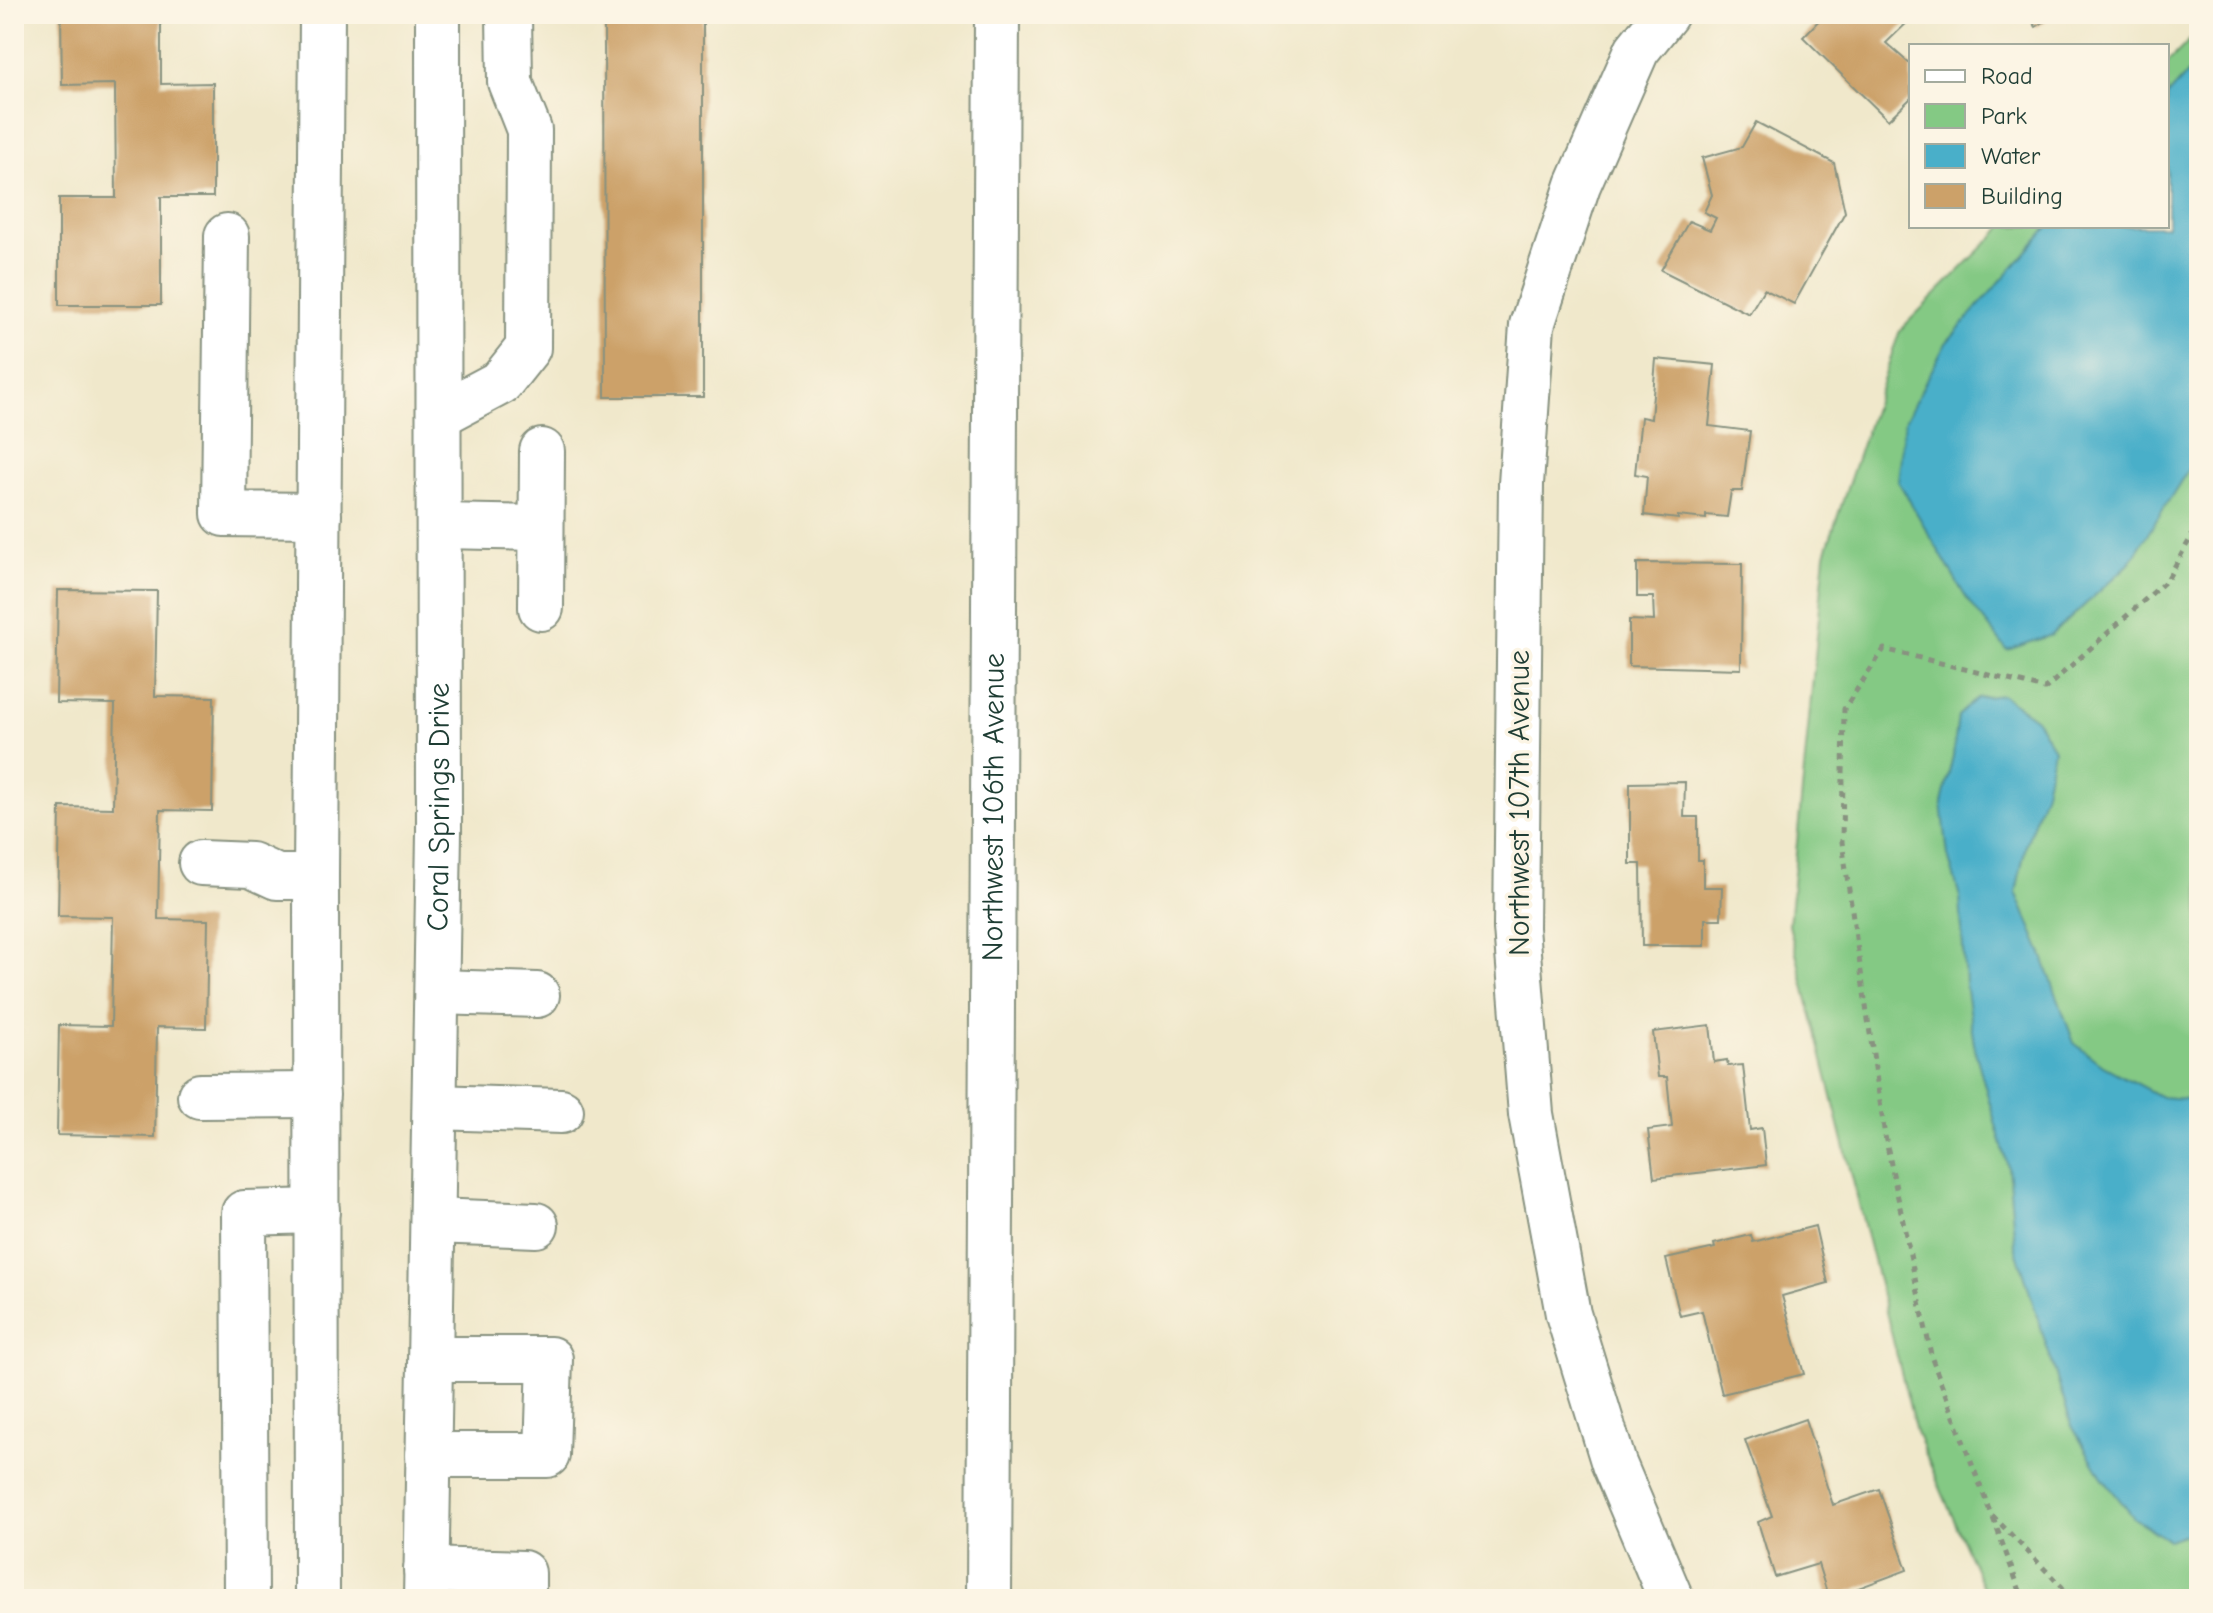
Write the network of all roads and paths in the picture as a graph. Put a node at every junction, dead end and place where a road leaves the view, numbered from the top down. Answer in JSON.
{"nodes":[{"id":1,"x":322,"y":14,"type":"edge"},
{"id":2,"x":438,"y":14,"type":"edge"},
{"id":3,"x":509,"y":14,"type":"edge"},
{"id":4,"x":997,"y":14,"type":"edge"},
{"id":5,"x":1666,"y":14,"type":"edge"},
{"id":6,"x":227,"y":236,"type":"dead end"},
{"id":7,"x":439,"y":415,"type":"junction"},
{"id":8,"x":542,"y":451,"type":"dead end"},
{"id":9,"x":319,"y":515,"type":"junction"},
{"id":10,"x":2199,"y":523,"type":"edge"},
{"id":11,"x":439,"y":526,"type":"junction"},
{"id":12,"x":540,"y":528,"type":"junction"},
{"id":13,"x":541,"y":608,"type":"dead end"},
{"id":14,"x":201,"y":863,"type":"dead end"},
{"id":15,"x":316,"y":877,"type":"junction"},
{"id":16,"x":437,"y":992,"type":"junction"},
{"id":17,"x":537,"y":995,"type":"dead end"},
{"id":18,"x":317,"y":1095,"type":"junction"},
{"id":19,"x":200,"y":1096,"type":"dead end"},
{"id":20,"x":435,"y":1107,"type":"junction"},
{"id":21,"x":561,"y":1111,"type":"dead end"},
{"id":22,"x":317,"y":1211,"type":"junction"},
{"id":23,"x":433,"y":1221,"type":"junction"},
{"id":24,"x":536,"y":1225,"type":"dead end"},
{"id":25,"x":431,"y":1359,"type":"junction"},
{"id":26,"x":428,"y":1455,"type":"junction"},
{"id":27,"x":1991,"y":1514,"type":"junction"},
{"id":28,"x":426,"y":1584,"type":"edge"},
{"id":29,"x":246,"y":1599,"type":"edge"},
{"id":30,"x":317,"y":1599,"type":"edge"},
{"id":31,"x":523,"y":1599,"type":"edge"},
{"id":32,"x":989,"y":1599,"type":"edge"},
{"id":33,"x":1671,"y":1599,"type":"edge"},
{"id":34,"x":2023,"y":1599,"type":"edge"},
{"id":35,"x":2070,"y":1599,"type":"edge"}],
"edges":[{"from":1,"to":9,"type":"street"},
{"from":2,"to":7,"type":"street","name":"Coral Springs Drive"},
{"from":3,"to":7,"type":"street"},
{"from":4,"to":32,"type":"street","name":"Northwest 106th Avenue"},
{"from":5,"to":33,"type":"street","name":"Northwest 107th Avenue"},
{"from":6,"to":9,"type":"street"},
{"from":7,"to":11,"type":"street","name":"Coral Springs Drive"},
{"from":8,"to":12,"type":"street"},
{"from":9,"to":15,"type":"street"},
{"from":10,"to":27,"type":"path"},
{"from":11,"to":12,"type":"street"},
{"from":11,"to":16,"type":"street","name":"Coral Springs Drive"},
{"from":12,"to":13,"type":"street"},
{"from":14,"to":15,"type":"street"},
{"from":15,"to":18,"type":"street"},
{"from":16,"to":17,"type":"street"},
{"from":16,"to":20,"type":"street","name":"Coral Springs Drive"},
{"from":18,"to":19,"type":"street"},
{"from":18,"to":22,"type":"street"},
{"from":20,"to":21,"type":"street"},
{"from":20,"to":23,"type":"street","name":"Coral Springs Drive"},
{"from":22,"to":29,"type":"street"},
{"from":22,"to":30,"type":"street"},
{"from":23,"to":24,"type":"street"},
{"from":23,"to":25,"type":"street","name":"Coral Springs Drive"},
{"from":25,"to":26,"type":"street","name":"Coral Springs Drive"},
{"from":25,"to":26,"type":"street"},
{"from":26,"to":28,"type":"street","name":"Coral Springs Drive"},
{"from":27,"to":34,"type":"path"},
{"from":27,"to":35,"type":"path"},
{"from":28,"to":31,"type":"street"}]}
